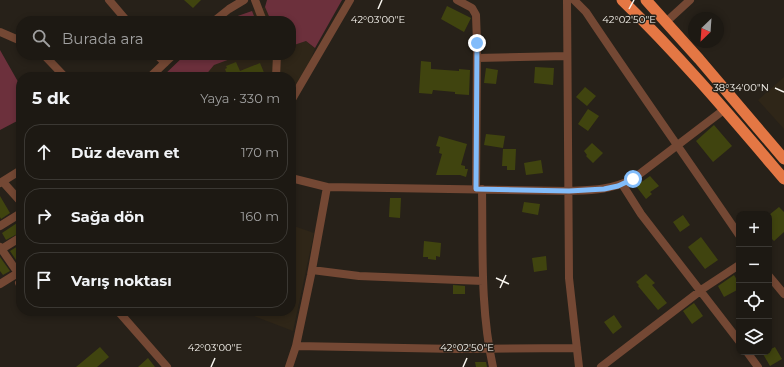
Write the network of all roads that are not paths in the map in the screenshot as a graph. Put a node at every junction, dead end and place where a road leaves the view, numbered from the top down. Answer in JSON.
{"nodes":[{"id":1,"x":109,"y":0,"type":"edge"},
{"id":2,"x":244,"y":0,"type":"edge"},
{"id":3,"x":255,"y":0,"type":"edge"},
{"id":4,"x":350,"y":0,"type":"edge"},
{"id":5,"x":457,"y":0,"type":"edge"},
{"id":6,"x":567,"y":0,"type":"edge"},
{"id":7,"x":574,"y":0,"type":"edge"},
{"id":8,"x":622,"y":0,"type":"edge"},
{"id":9,"x":646,"y":0,"type":"edge"},
{"id":10,"x":690,"y":0,"type":"edge"},
{"id":11,"x":123,"y":16,"type":"edge"},
{"id":12,"x":220,"y":16,"type":"edge"},
{"id":13,"x":261,"y":16,"type":"edge"},
{"id":14,"x":666,"y":22,"type":"junction"},
{"id":15,"x":0,"y":32,"type":"edge"},
{"id":16,"x":16,"y":39,"type":"edge"},
{"id":17,"x":567,"y":56,"type":"junction"},
{"id":18,"x":477,"y":58,"type":"junction"},
{"id":19,"x":49,"y":60,"type":"edge"},
{"id":20,"x":161,"y":60,"type":"edge"},
{"id":21,"x":167,"y":60,"type":"edge"},
{"id":22,"x":277,"y":60,"type":"edge"},
{"id":23,"x":164,"y":63,"type":"junction"},
{"id":24,"x":60,"y":72,"type":"edge"},
{"id":25,"x":155,"y":72,"type":"edge"},
{"id":26,"x":276,"y":72,"type":"edge"},
{"id":27,"x":296,"y":92,"type":"edge"},
{"id":28,"x":725,"y":109,"type":"junction"},
{"id":29,"x":678,"y":145,"type":"junction"},
{"id":30,"x":784,"y":159,"type":"edge"},
{"id":31,"x":16,"y":173,"type":"edge"},
{"id":32,"x":296,"y":179,"type":"edge"},
{"id":33,"x":784,"y":179,"type":"edge"},
{"id":34,"x":2,"y":182,"type":"edge"},
{"id":35,"x":622,"y":184,"type":"junction"},
{"id":36,"x":327,"y":187,"type":"junction"},
{"id":37,"x":479,"y":189,"type":"junction"},
{"id":38,"x":569,"y":191,"type":"junction"},
{"id":39,"x":16,"y":197,"type":"edge"},
{"id":40,"x":16,"y":216,"type":"edge"},
{"id":41,"x":0,"y":225,"type":"edge"},
{"id":42,"x":736,"y":231,"type":"edge"},
{"id":43,"x":16,"y":241,"type":"edge"},
{"id":44,"x":1,"y":249,"type":"edge"},
{"id":45,"x":16,"y":268,"type":"edge"},
{"id":46,"x":736,"y":268,"type":"edge"},
{"id":47,"x":312,"y":270,"type":"junction"},
{"id":48,"x":16,"y":274,"type":"edge"},
{"id":49,"x":772,"y":280,"type":"edge"},
{"id":50,"x":483,"y":281,"type":"junction"},
{"id":51,"x":0,"y":284,"type":"edge"},
{"id":52,"x":701,"y":290,"type":"junction"},
{"id":53,"x":784,"y":294,"type":"edge"},
{"id":54,"x":122,"y":316,"type":"edge"},
{"id":55,"x":736,"y":337,"type":"edge"},
{"id":56,"x":296,"y":346,"type":"junction"},
{"id":57,"x":489,"y":348,"type":"junction"},
{"id":58,"x":577,"y":348,"type":"junction"},
{"id":59,"x":749,"y":355,"type":"edge"},
{"id":60,"x":167,"y":367,"type":"edge"},
{"id":61,"x":289,"y":367,"type":"edge"},
{"id":62,"x":493,"y":367,"type":"edge"},
{"id":63,"x":579,"y":367,"type":"edge"},
{"id":64,"x":601,"y":367,"type":"edge"},
{"id":65,"x":758,"y":367,"type":"edge"}],
"edges":[{"from":1,"to":11,"type":"street"},
{"from":2,"to":12,"type":"street"},
{"from":3,"to":13,"type":"street"},
{"from":4,"to":27,"type":"street"},
{"from":5,"to":18,"type":"street"},
{"from":6,"to":17,"type":"street"},
{"from":7,"to":29,"type":"street"},
{"from":8,"to":28,"type":"highway"},
{"from":9,"to":14,"type":"highway"},
{"from":10,"to":14,"type":"street"},
{"from":14,"to":30,"type":"highway"},
{"from":15,"to":16,"type":"street"},
{"from":17,"to":18,"type":"street"},
{"from":17,"to":38,"type":"street"},
{"from":18,"to":37,"type":"street"},
{"from":19,"to":24,"type":"street"},
{"from":20,"to":23,"type":"street"},
{"from":21,"to":23,"type":"street"},
{"from":22,"to":26,"type":"street"},
{"from":23,"to":25,"type":"street"},
{"from":28,"to":29,"type":"street"},
{"from":28,"to":33,"type":"highway"},
{"from":29,"to":35,"type":"street"},
{"from":29,"to":42,"type":"street"},
{"from":31,"to":34,"type":"street"},
{"from":32,"to":36,"type":"street"},
{"from":34,"to":39,"type":"street"},
{"from":35,"to":38,"type":"street"},
{"from":35,"to":52,"type":"street"},
{"from":36,"to":37,"type":"street"},
{"from":36,"to":47,"type":"street"},
{"from":37,"to":38,"type":"street"},
{"from":37,"to":50,"type":"street"},
{"from":38,"to":58,"type":"street"},
{"from":40,"to":41,"type":"street"},
{"from":43,"to":44,"type":"street"},
{"from":44,"to":45,"type":"street"},
{"from":46,"to":52,"type":"street"},
{"from":47,"to":50,"type":"street"},
{"from":47,"to":56,"type":"street"},
{"from":48,"to":51,"type":"street"},
{"from":49,"to":53,"type":"street"},
{"from":50,"to":57,"type":"street"},
{"from":52,"to":55,"type":"street"},
{"from":52,"to":64,"type":"street"},
{"from":54,"to":60,"type":"street"},
{"from":56,"to":57,"type":"street"},
{"from":56,"to":61,"type":"street"},
{"from":57,"to":58,"type":"street"},
{"from":57,"to":62,"type":"street"},
{"from":58,"to":63,"type":"street"},
{"from":59,"to":65,"type":"street"}]}
